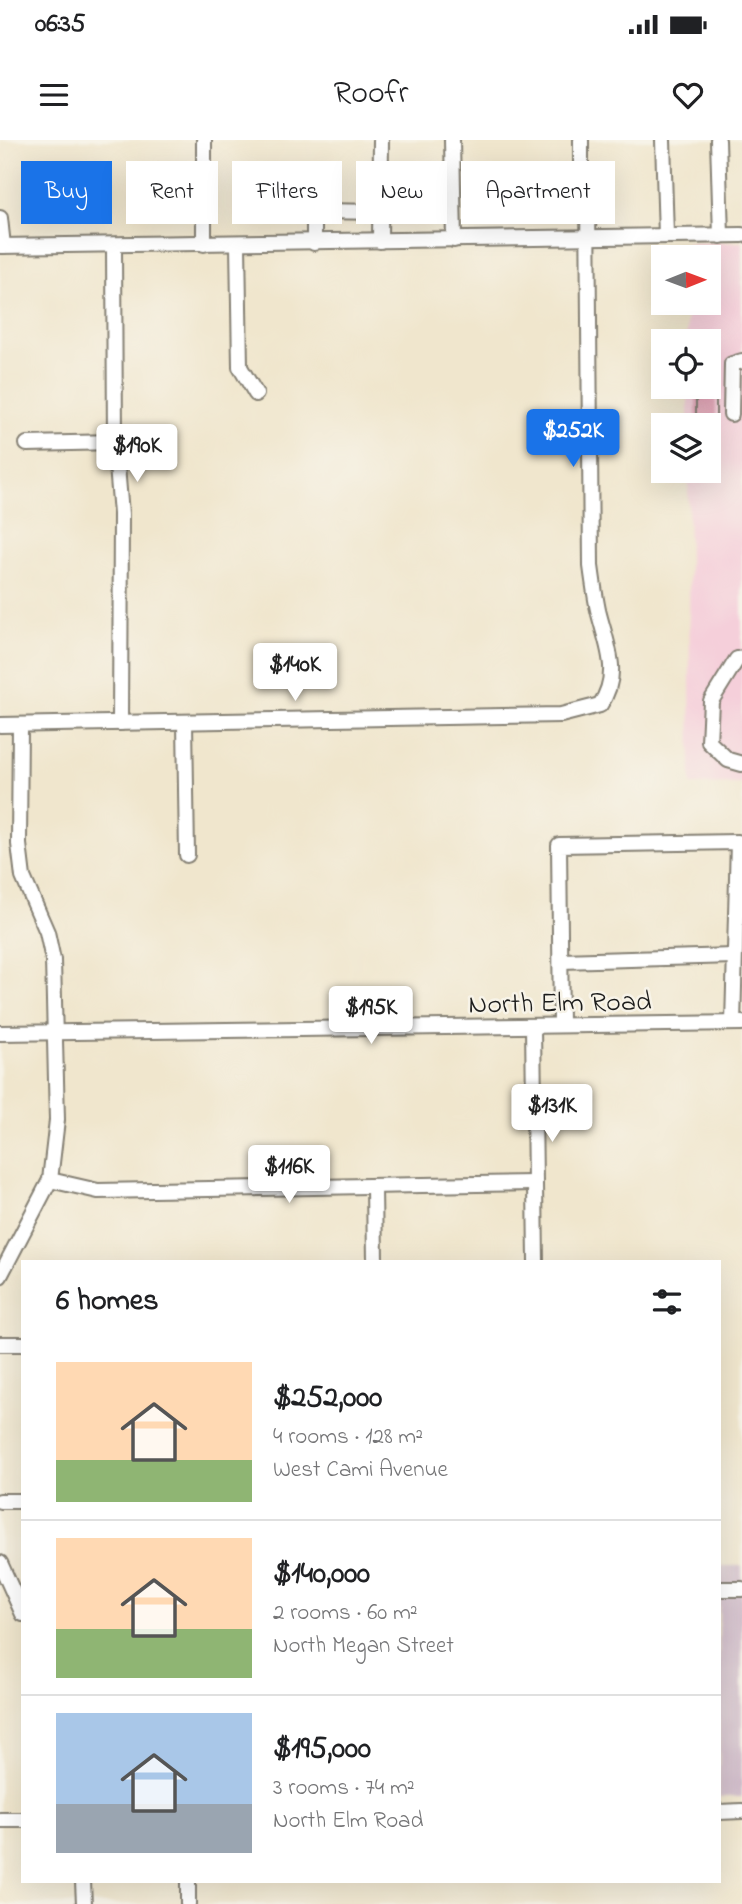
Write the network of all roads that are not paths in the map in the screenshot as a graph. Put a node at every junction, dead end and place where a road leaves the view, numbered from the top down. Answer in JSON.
{"nodes":[{"id":1,"x":204,"y":140,"type":"edge"},
{"id":2,"x":381,"y":140,"type":"edge"},
{"id":3,"x":452,"y":140,"type":"edge"},
{"id":4,"x":582,"y":140,"type":"edge"},
{"id":5,"x":663,"y":140,"type":"edge"},
{"id":6,"x":718,"y":140,"type":"edge"},
{"id":7,"x":381,"y":161,"type":"edge"},
{"id":8,"x":356,"y":212,"type":"edge"},
{"id":9,"x":0,"y":218,"type":"edge"},
{"id":10,"x":380,"y":224,"type":"edge"},
{"id":11,"x":742,"y":235,"type":"edge"},
{"id":12,"x":666,"y":236,"type":"junction"},
{"id":13,"x":721,"y":236,"type":"junction"},
{"id":14,"x":589,"y":239,"type":"junction"},
{"id":15,"x":454,"y":240,"type":"junction"},
{"id":16,"x":380,"y":242,"type":"junction"},
{"id":17,"x":314,"y":243,"type":"junction"},
{"id":18,"x":204,"y":244,"type":"junction"},
{"id":19,"x":238,"y":244,"type":"junction"},
{"id":20,"x":114,"y":245,"type":"junction"},
{"id":21,"x":1,"y":246,"type":"edge"},
{"id":22,"x":742,"y":362,"type":"edge"},
{"id":23,"x":256,"y":394,"type":"dead end"},
{"id":24,"x":731,"y":414,"type":"dead end"},
{"id":25,"x":115,"y":443,"type":"junction"},
{"id":26,"x":27,"y":444,"type":"dead end"},
{"id":27,"x":742,"y":658,"type":"edge"},
{"id":28,"x":185,"y":722,"type":"junction"},
{"id":29,"x":120,"y":723,"type":"junction"},
{"id":30,"x":0,"y":725,"type":"edge"},
{"id":31,"x":20,"y":725,"type":"junction"},
{"id":32,"x":742,"y":764,"type":"edge"},
{"id":33,"x":187,"y":855,"type":"dead end"},
{"id":34,"x":734,"y":956,"type":"junction"},
{"id":35,"x":561,"y":961,"type":"junction"},
{"id":36,"x":738,"y":1023,"type":"edge"},
{"id":37,"x":561,"y":1025,"type":"junction"},
{"id":38,"x":533,"y":1026,"type":"junction"},
{"id":39,"x":55,"y":1032,"type":"junction"},
{"id":40,"x":0,"y":1033,"type":"edge"},
{"id":41,"x":50,"y":1180,"type":"junction"},
{"id":42,"x":534,"y":1183,"type":"junction"},
{"id":43,"x":374,"y":1186,"type":"junction"},
{"id":44,"x":375,"y":1260,"type":"edge"},
{"id":45,"x":536,"y":1260,"type":"edge"},
{"id":46,"x":0,"y":1276,"type":"edge"},
{"id":47,"x":0,"y":1344,"type":"edge"},
{"id":48,"x":21,"y":1345,"type":"edge"},
{"id":49,"x":0,"y":1501,"type":"edge"},
{"id":50,"x":21,"y":1501,"type":"edge"},
{"id":51,"x":0,"y":1563,"type":"edge"},
{"id":52,"x":721,"y":1589,"type":"edge"},
{"id":53,"x":742,"y":1589,"type":"edge"},
{"id":54,"x":21,"y":1610,"type":"edge"},
{"id":55,"x":742,"y":1811,"type":"edge"},
{"id":56,"x":721,"y":1812,"type":"edge"},
{"id":57,"x":0,"y":1820,"type":"edge"},
{"id":58,"x":21,"y":1820,"type":"edge"},
{"id":59,"x":83,"y":1883,"type":"edge"},
{"id":60,"x":188,"y":1883,"type":"edge"},
{"id":61,"x":84,"y":1904,"type":"edge"},
{"id":62,"x":188,"y":1904,"type":"edge"}],
"edges":[{"from":1,"to":18,"type":"street"},
{"from":2,"to":7,"type":"street"},
{"from":3,"to":15,"type":"street"},
{"from":4,"to":14,"type":"street"},
{"from":5,"to":12,"type":"street"},
{"from":6,"to":13,"type":"street"},
{"from":8,"to":17,"type":"street"},
{"from":9,"to":21,"type":"street"},
{"from":10,"to":16,"type":"street"},
{"from":11,"to":13,"type":"street"},
{"from":12,"to":13,"type":"street"},
{"from":12,"to":14,"type":"street"},
{"from":14,"to":15,"type":"street"},
{"from":14,"to":28,"type":"street"},
{"from":15,"to":16,"type":"street"},
{"from":16,"to":17,"type":"street"},
{"from":17,"to":19,"type":"street"},
{"from":18,"to":19,"type":"street"},
{"from":18,"to":20,"type":"street"},
{"from":19,"to":23,"type":"street"},
{"from":20,"to":21,"type":"street"},
{"from":20,"to":25,"type":"street"},
{"from":22,"to":24,"type":"street"},
{"from":25,"to":26,"type":"street"},
{"from":25,"to":29,"type":"street"},
{"from":27,"to":32,"type":"street"},
{"from":28,"to":29,"type":"street"},
{"from":28,"to":33,"type":"street"},
{"from":29,"to":31,"type":"street"},
{"from":30,"to":31,"type":"street"},
{"from":31,"to":39,"type":"street"},
{"from":34,"to":35,"type":"street"},
{"from":34,"to":35,"type":"street"},
{"from":34,"to":36,"type":"street"},
{"from":35,"to":37,"type":"street"},
{"from":36,"to":37,"type":"street","name":"North Elm Road"},
{"from":37,"to":38,"type":"street","name":"North Elm Road"},
{"from":38,"to":39,"type":"street","name":"North Elm Road"},
{"from":38,"to":42,"type":"street"},
{"from":39,"to":40,"type":"street","name":"North Elm Road"},
{"from":39,"to":41,"type":"street"},
{"from":41,"to":43,"type":"street"},
{"from":41,"to":46,"type":"street"},
{"from":42,"to":43,"type":"street"},
{"from":42,"to":45,"type":"street"},
{"from":43,"to":44,"type":"street"},
{"from":47,"to":48,"type":"street"},
{"from":49,"to":50,"type":"street"},
{"from":51,"to":54,"type":"street"},
{"from":52,"to":53,"type":"street"},
{"from":55,"to":56,"type":"street"},
{"from":57,"to":58,"type":"street"},
{"from":59,"to":61,"type":"street"},
{"from":60,"to":62,"type":"street"}]}
